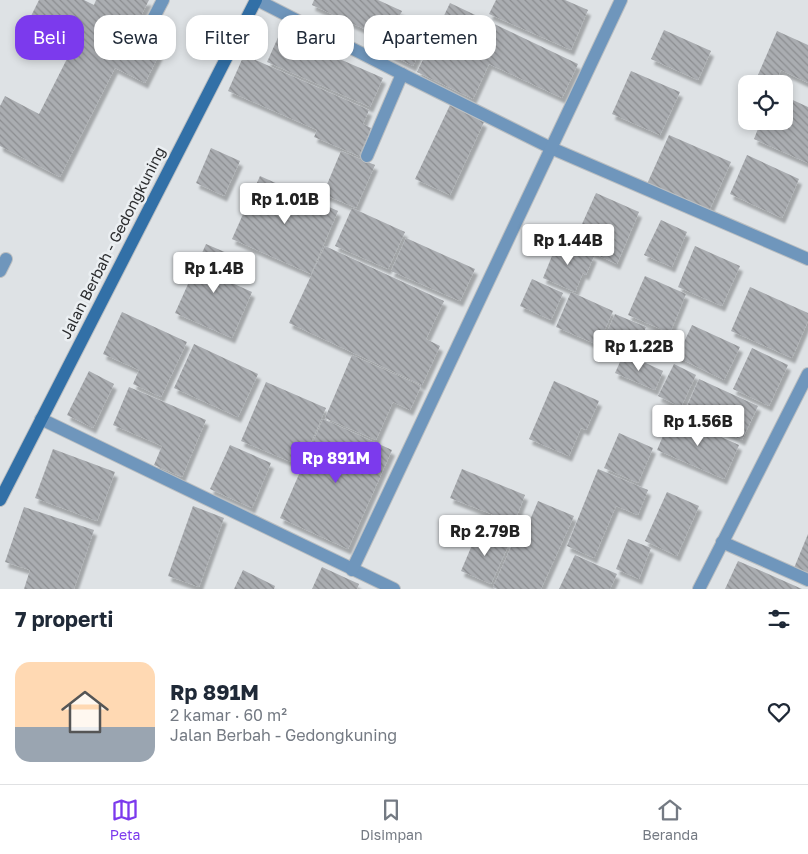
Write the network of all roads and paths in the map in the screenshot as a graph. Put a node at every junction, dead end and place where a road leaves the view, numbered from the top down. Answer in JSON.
{"nodes":[{"id":1,"x":163,"y":0,"type":"edge"},
{"id":2,"x":257,"y":0,"type":"edge"},
{"id":3,"x":621,"y":0,"type":"edge"},
{"id":4,"x":155,"y":15,"type":"edge"},
{"id":5,"x":402,"y":74,"type":"junction"},
{"id":6,"x":551,"y":148,"type":"junction"},
{"id":7,"x":367,"y":156,"type":"dead end"},
{"id":8,"x":808,"y":259,"type":"edge"},
{"id":9,"x":808,"y":374,"type":"edge"},
{"id":10,"x":41,"y":419,"type":"junction"},
{"id":11,"x":0,"y":500,"type":"edge"},
{"id":12,"x":722,"y":542,"type":"junction"},
{"id":13,"x":352,"y":570,"type":"junction"},
{"id":14,"x":808,"y":580,"type":"edge"},
{"id":15,"x":394,"y":589,"type":"edge"},
{"id":16,"x":699,"y":589,"type":"edge"}],
"edges":[{"from":1,"to":4,"type":"street"},
{"from":2,"to":5,"type":"street"},
{"from":2,"to":10,"type":"main road","name":"Jalan Berbah - Gedongkuning"},
{"from":3,"to":6,"type":"street"},
{"from":5,"to":6,"type":"street"},
{"from":5,"to":7,"type":"street"},
{"from":6,"to":8,"type":"street"},
{"from":6,"to":13,"type":"street"},
{"from":9,"to":12,"type":"street"},
{"from":10,"to":11,"type":"main road","name":"Jalan Berbah - Gedongkuning"},
{"from":10,"to":13,"type":"street"},
{"from":12,"to":14,"type":"street"},
{"from":12,"to":16,"type":"street"},
{"from":13,"to":15,"type":"street"}]}
